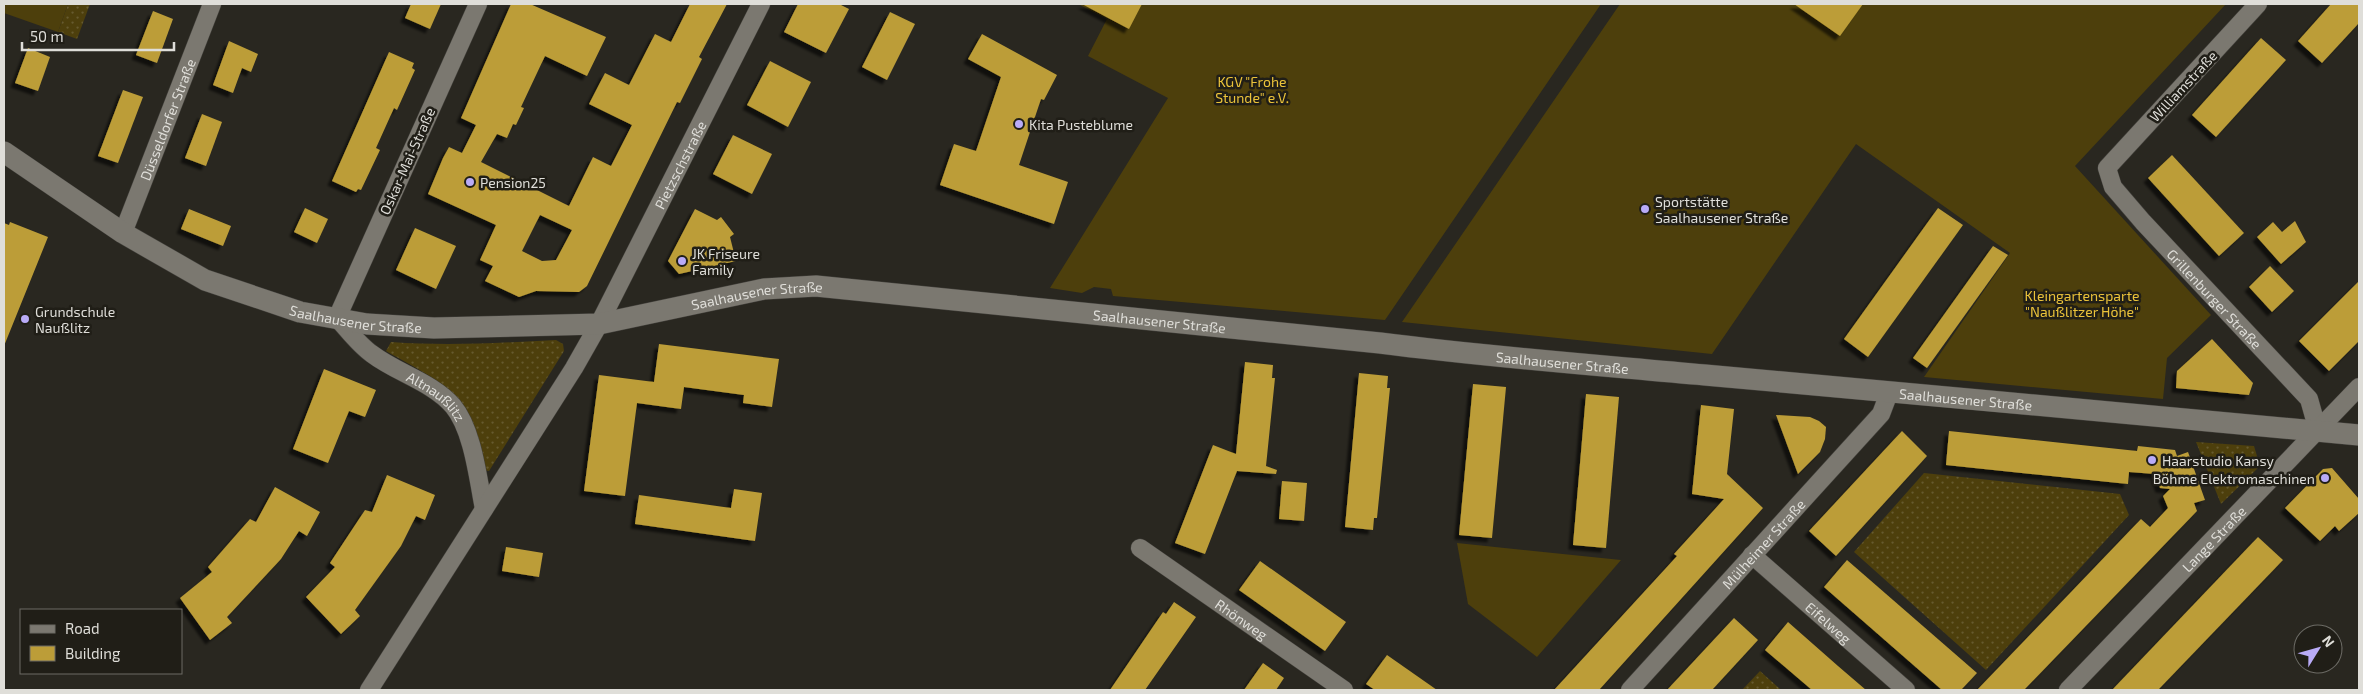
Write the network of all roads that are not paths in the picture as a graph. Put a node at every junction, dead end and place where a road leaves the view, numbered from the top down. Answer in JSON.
{"nodes":[{"id":1,"x":212,"y":4,"type":"edge"},
{"id":2,"x":478,"y":4,"type":"edge"},
{"id":3,"x":762,"y":4,"type":"edge"},
{"id":4,"x":2258,"y":4,"type":"edge"},
{"id":5,"x":4,"y":152,"type":"edge"},
{"id":6,"x":2107,"y":168,"type":"joint"},
{"id":7,"x":123,"y":233,"type":"junction"},
{"id":8,"x":337,"y":318,"type":"junction"},
{"id":9,"x":599,"y":324,"type":"junction"},
{"id":10,"x":2359,"y":387,"type":"edge"},
{"id":11,"x":1889,"y":393,"type":"junction"},
{"id":12,"x":2318,"y":431,"type":"junction"},
{"id":13,"x":2359,"y":435,"type":"edge"},
{"id":14,"x":484,"y":509,"type":"junction"},
{"id":15,"x":1140,"y":548,"type":"dead end"},
{"id":16,"x":1752,"y":555,"type":"junction"},
{"id":17,"x":369,"y":690,"type":"edge"},
{"id":18,"x":1344,"y":690,"type":"edge"},
{"id":19,"x":1630,"y":690,"type":"edge"},
{"id":20,"x":1906,"y":690,"type":"edge"},
{"id":21,"x":2068,"y":690,"type":"edge"}],
"edges":[{"from":1,"to":7,"type":"street","name":"Düsseldorfer Straße"},
{"from":2,"to":8,"type":"street","name":"Oskar-Mai-Straße"},
{"from":3,"to":9,"type":"street","name":"Pietzschstraße"},
{"from":4,"to":6,"type":"street","name":"Williamstraße"},
{"from":5,"to":7,"type":"street","name":"Saalhausener Straße"},
{"from":6,"to":12,"type":"street","name":"Grillenburger Straße"},
{"from":7,"to":8,"type":"street","name":"Saalhausener Straße"},
{"from":8,"to":9,"type":"street","name":"Saalhausener Straße"},
{"from":8,"to":14,"type":"street","name":"Altnaußlitz"},
{"from":9,"to":11,"type":"street","name":"Saalhausener Straße"},
{"from":9,"to":14,"type":"street"},
{"from":10,"to":12,"type":"street","name":"Lange Straße"},
{"from":11,"to":12,"type":"street","name":"Saalhausener Straße"},
{"from":11,"to":16,"type":"street","name":"Mülheimer Straße"},
{"from":12,"to":13,"type":"street","name":"Saalhausener Straße"},
{"from":12,"to":21,"type":"street","name":"Lange Straße"},
{"from":14,"to":17,"type":"street"},
{"from":15,"to":18,"type":"street","name":"Rhönweg"},
{"from":16,"to":19,"type":"street","name":"Mülheimer Straße"},
{"from":16,"to":20,"type":"street","name":"Eifelweg"}]}
